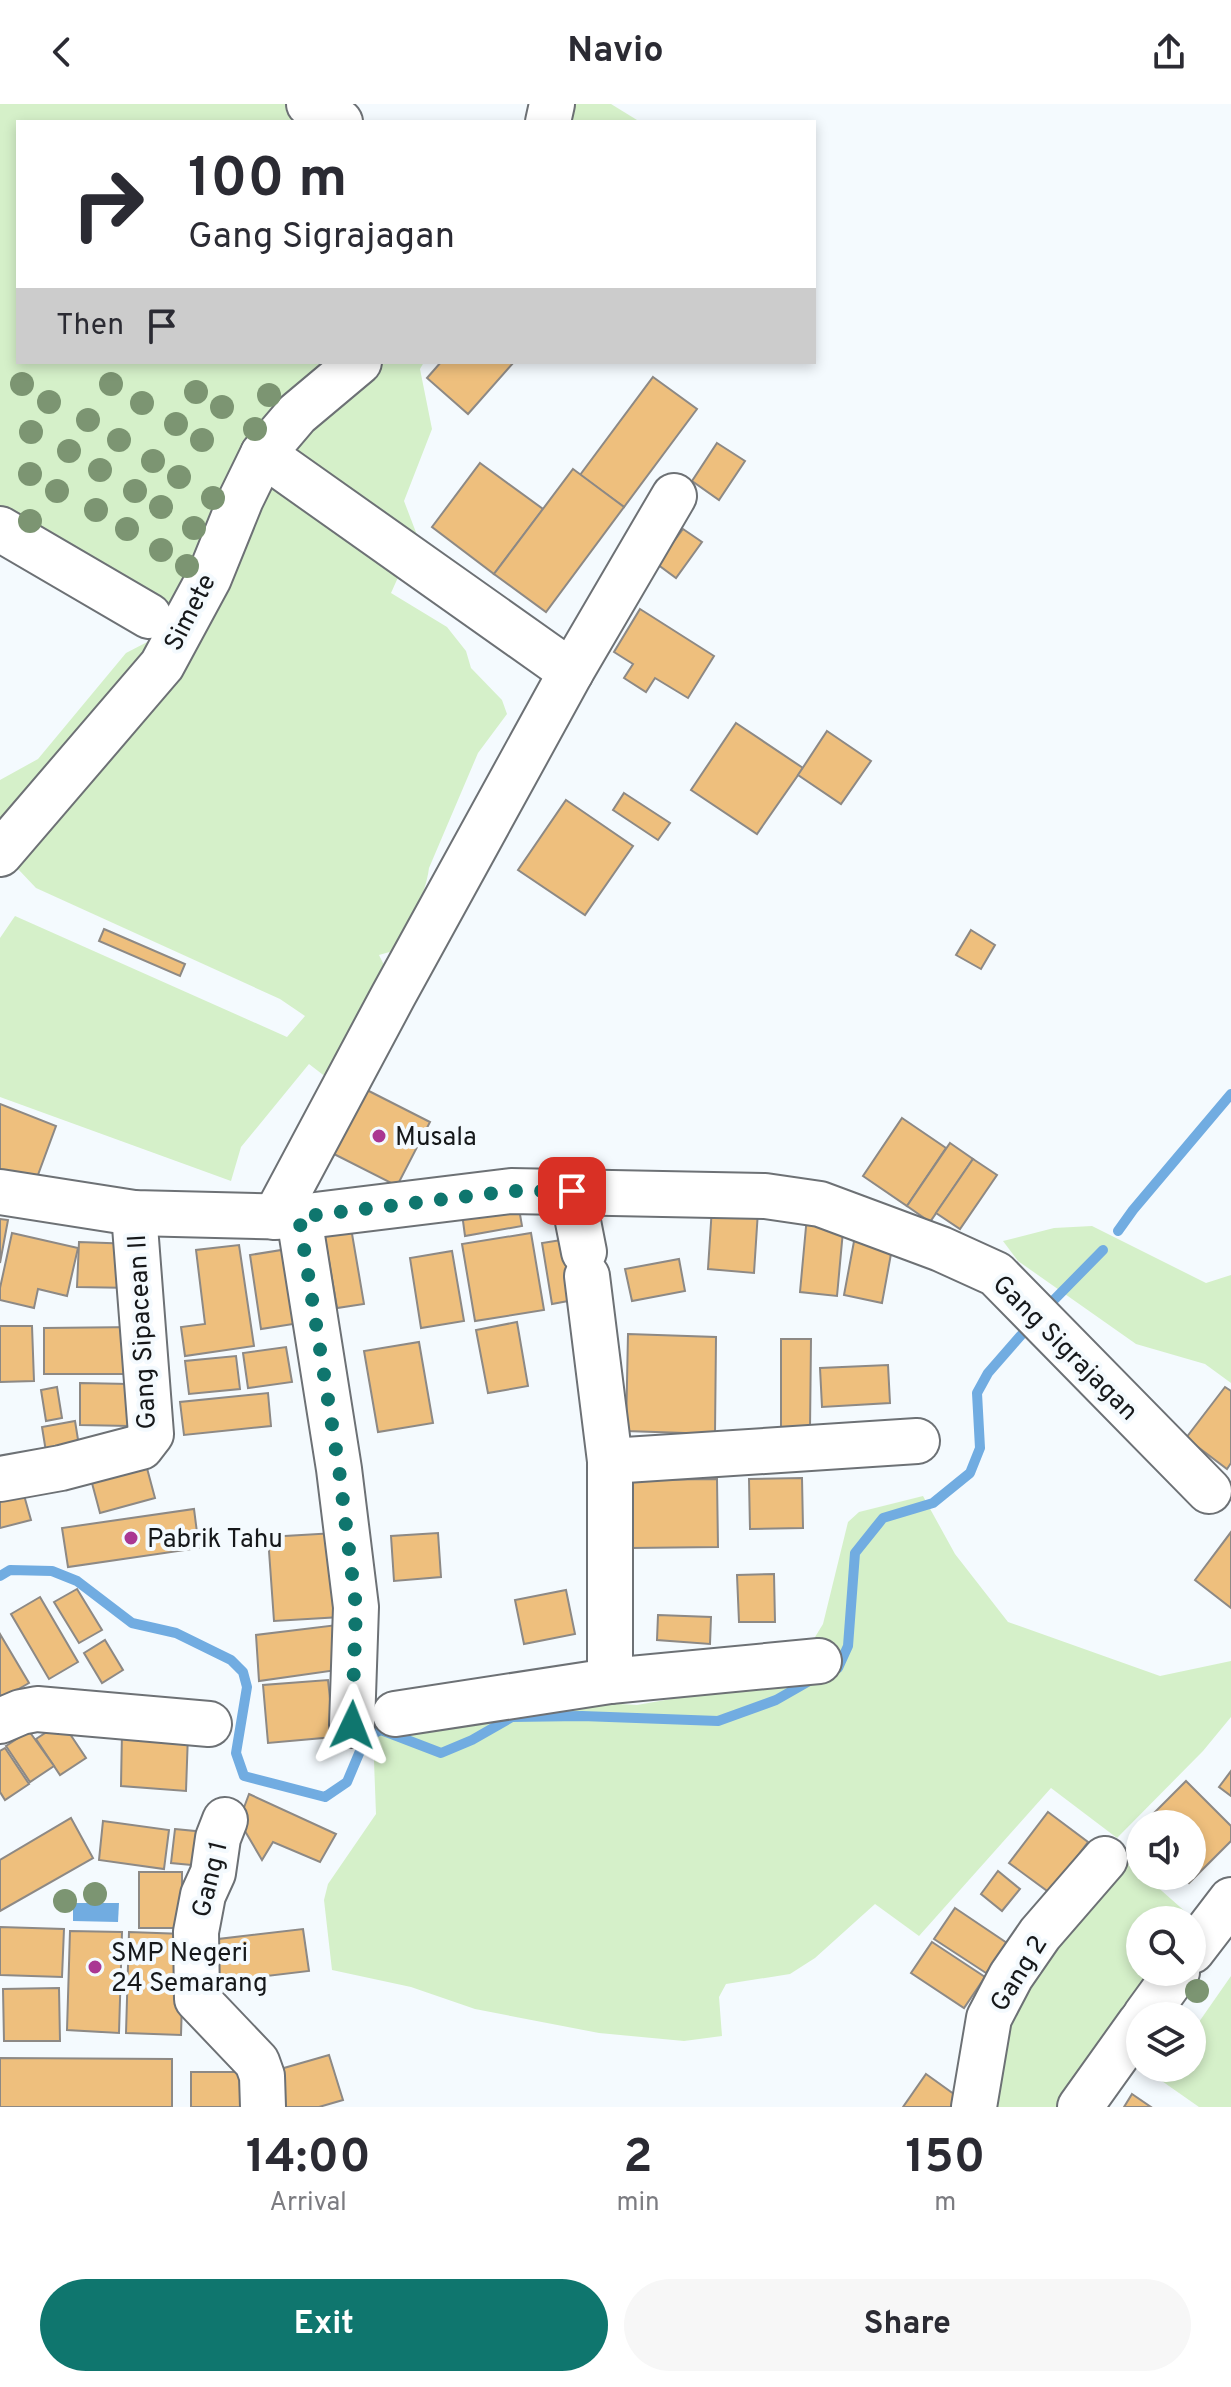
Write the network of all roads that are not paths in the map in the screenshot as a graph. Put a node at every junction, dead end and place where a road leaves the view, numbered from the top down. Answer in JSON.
{"nodes":[{"id":1,"x":309,"y":104,"type":"edge"},
{"id":2,"x":337,"y":120,"type":"edge"},
{"id":3,"x":357,"y":364,"type":"edge"},
{"id":4,"x":263,"y":454,"type":"junction"},
{"id":5,"x":674,"y":496,"type":"dead end"},
{"id":6,"x":0,"y":529,"type":"edge"},
{"id":7,"x":149,"y":616,"type":"dead end"},
{"id":8,"x":571,"y":672,"type":"junction"},
{"id":9,"x":0,"y":854,"type":"edge"},
{"id":10,"x":572,"y":1191,"type":"junction"},
{"id":11,"x":0,"y":1192,"type":"edge"},
{"id":12,"x":134,"y":1213,"type":"junction"},
{"id":13,"x":287,"y":1217,"type":"junction"},
{"id":14,"x":917,"y":1441,"type":"dead end"},
{"id":15,"x":610,"y":1461,"type":"junction"},
{"id":16,"x":0,"y":1479,"type":"edge"},
{"id":17,"x":1209,"y":1491,"type":"dead end"},
{"id":18,"x":819,"y":1661,"type":"dead end"},
{"id":19,"x":610,"y":1681,"type":"junction"},
{"id":20,"x":395,"y":1714,"type":"dead end"},
{"id":21,"x":0,"y":1721,"type":"edge"},
{"id":22,"x":209,"y":1724,"type":"dead end"},
{"id":23,"x":352,"y":1725,"type":"dead end"},
{"id":24,"x":225,"y":1820,"type":"dead end"},
{"id":25,"x":1105,"y":1859,"type":"dead end"},
{"id":26,"x":1231,"y":1900,"type":"edge"},
{"id":27,"x":1206,"y":1933,"type":"edge"},
{"id":28,"x":1126,"y":2043,"type":"edge"},
{"id":29,"x":263,"y":2107,"type":"edge"},
{"id":30,"x":974,"y":2107,"type":"edge"},
{"id":31,"x":1080,"y":2107,"type":"edge"}],
"edges":[{"from":1,"to":2,"type":"street"},
{"from":3,"to":4,"type":"street","name":"Simete"},
{"from":4,"to":8,"type":"street"},
{"from":4,"to":9,"type":"street","name":"Simete"},
{"from":5,"to":8,"type":"street"},
{"from":6,"to":7,"type":"street"},
{"from":8,"to":13,"type":"street"},
{"from":10,"to":13,"type":"street","name":"Gang Sigrajagan"},
{"from":10,"to":15,"type":"street"},
{"from":10,"to":17,"type":"street","name":"Gang Sigrajagan"},
{"from":11,"to":12,"type":"street","name":"Gang Sigrajagan"},
{"from":12,"to":13,"type":"street","name":"Gang Sigrajagan"},
{"from":12,"to":16,"type":"street","name":"Gang Sipacean II"},
{"from":13,"to":23,"type":"street"},
{"from":14,"to":15,"type":"street"},
{"from":15,"to":19,"type":"street"},
{"from":18,"to":19,"type":"street"},
{"from":19,"to":20,"type":"street"},
{"from":21,"to":22,"type":"street"},
{"from":24,"to":29,"type":"street","name":"Gang 1"},
{"from":25,"to":30,"type":"street","name":"Gang 2"},
{"from":26,"to":27,"type":"street"},
{"from":28,"to":31,"type":"street"}]}
